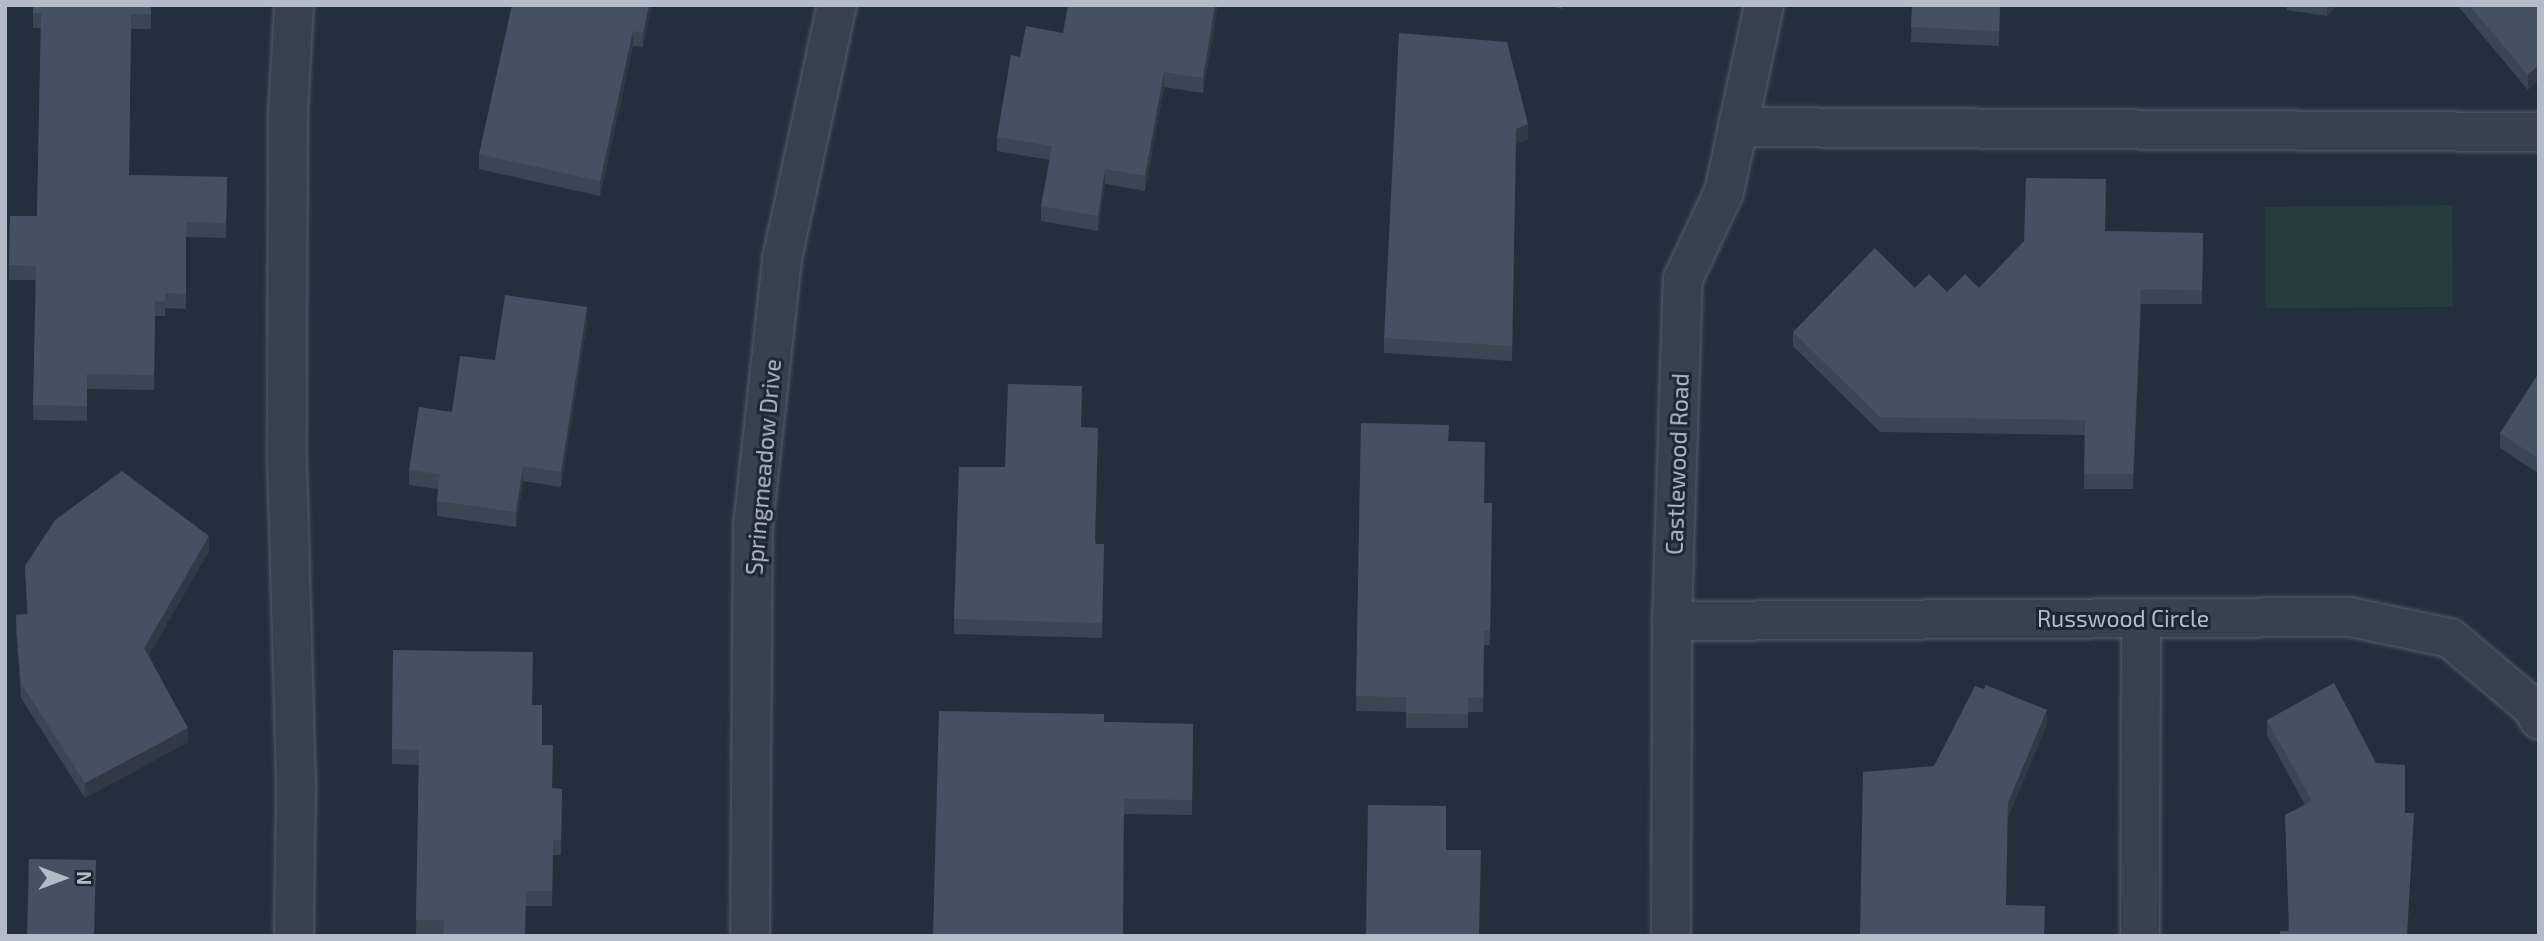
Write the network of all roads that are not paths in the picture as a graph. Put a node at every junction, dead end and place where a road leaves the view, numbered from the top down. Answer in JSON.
{"nodes":[{"id":1,"x":294,"y":5,"type":"edge"},
{"id":2,"x":836,"y":5,"type":"edge"},
{"id":3,"x":1764,"y":5,"type":"edge"},
{"id":4,"x":1738,"y":127,"type":"junction"},
{"id":5,"x":2539,"y":132,"type":"edge"},
{"id":6,"x":2141,"y":618,"type":"junction"},
{"id":7,"x":1672,"y":621,"type":"junction"},
{"id":8,"x":2539,"y":720,"type":"edge"},
{"id":9,"x":294,"y":936,"type":"edge"},
{"id":10,"x":750,"y":936,"type":"edge"},
{"id":11,"x":1671,"y":936,"type":"edge"},
{"id":12,"x":2140,"y":936,"type":"edge"}],
"edges":[{"from":1,"to":9,"type":"street"},
{"from":2,"to":10,"type":"street","name":"Springmeadow Drive"},
{"from":3,"to":4,"type":"street","name":"Castlewood Road"},
{"from":4,"to":5,"type":"street"},
{"from":4,"to":7,"type":"street","name":"Castlewood Road"},
{"from":6,"to":7,"type":"street","name":"Russwood Circle"},
{"from":6,"to":8,"type":"street","name":"Russwood Circle"},
{"from":6,"to":12,"type":"street"},
{"from":7,"to":11,"type":"street","name":"Castlewood Road"}]}
